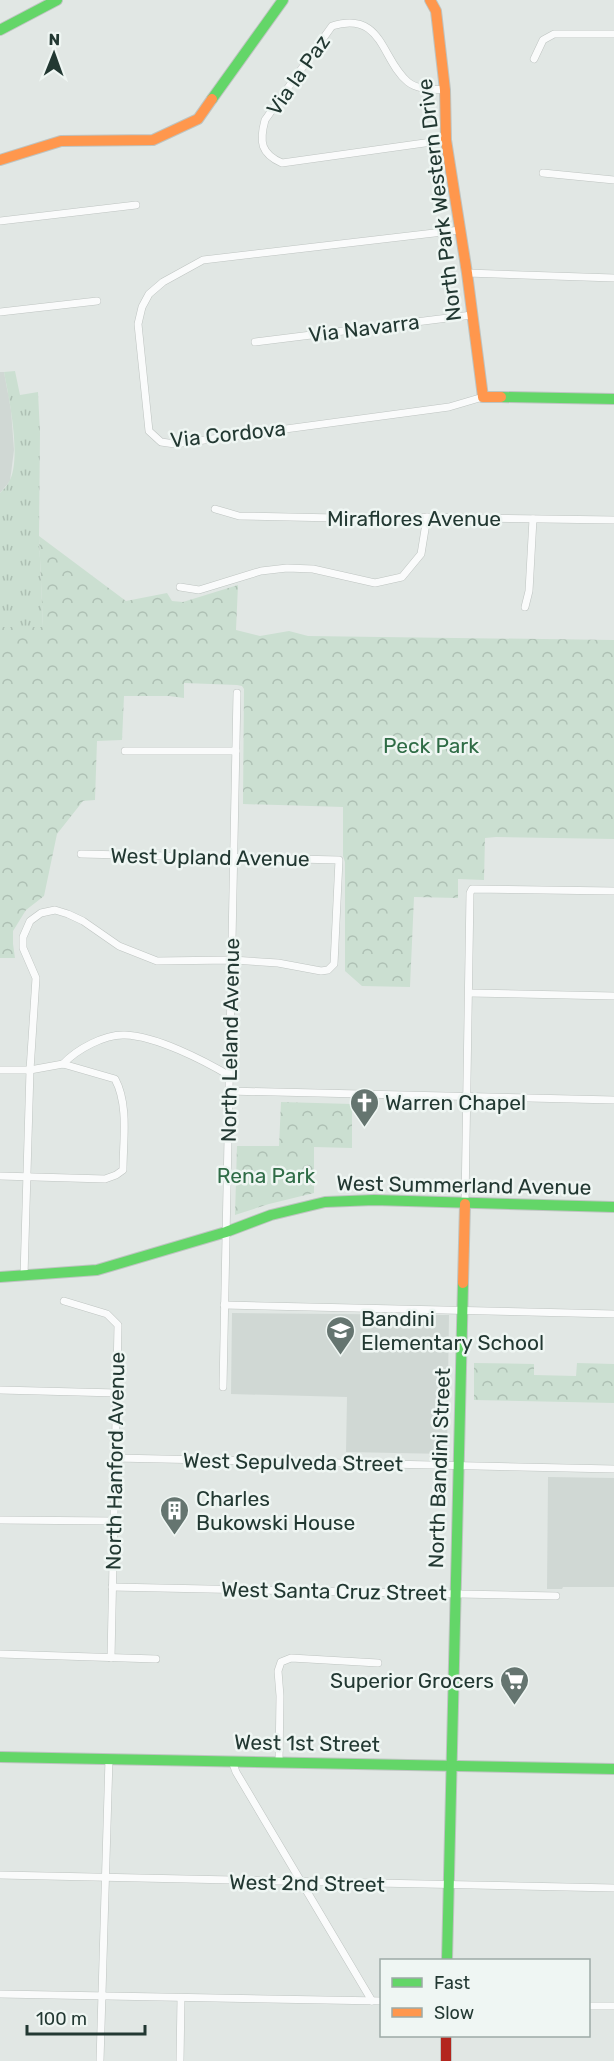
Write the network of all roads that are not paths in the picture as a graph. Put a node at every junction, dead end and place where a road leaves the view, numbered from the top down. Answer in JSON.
{"nodes":[{"id":1,"x":57,"y":0,"type":"edge"},
{"id":2,"x":283,"y":0,"type":"edge"},
{"id":3,"x":430,"y":0,"type":"edge"},
{"id":4,"x":0,"y":30,"type":"edge"},
{"id":5,"x":614,"y":34,"type":"edge"},
{"id":6,"x":534,"y":59,"type":"dead end"},
{"id":7,"x":445,"y":90,"type":"junction"},
{"id":8,"x":447,"y":140,"type":"junction"},
{"id":9,"x":0,"y":160,"type":"edge"},
{"id":10,"x":543,"y":173,"type":"dead end"},
{"id":11,"x":614,"y":180,"type":"edge"},
{"id":12,"x":136,"y":205,"type":"dead end"},
{"id":13,"x":0,"y":221,"type":"edge"},
{"id":14,"x":460,"y":230,"type":"junction"},
{"id":15,"x":467,"y":273,"type":"junction"},
{"id":16,"x":614,"y":278,"type":"edge"},
{"id":17,"x":97,"y":301,"type":"dead end"},
{"id":18,"x":0,"y":312,"type":"edge"},
{"id":19,"x":472,"y":315,"type":"junction"},
{"id":20,"x":255,"y":342,"type":"dead end"},
{"id":21,"x":483,"y":397,"type":"junction"},
{"id":22,"x":614,"y":399,"type":"edge"},
{"id":23,"x":215,"y":509,"type":"dead end"},
{"id":24,"x":428,"y":517,"type":"junction"},
{"id":25,"x":533,"y":519,"type":"junction"},
{"id":26,"x":614,"y":520,"type":"edge"},
{"id":27,"x":180,"y":587,"type":"dead end"},
{"id":28,"x":525,"y":607,"type":"dead end"},
{"id":29,"x":237,"y":693,"type":"dead end"},
{"id":30,"x":125,"y":751,"type":"dead end"},
{"id":31,"x":236,"y":751,"type":"junction"},
{"id":32,"x":81,"y":854,"type":"dead end"},
{"id":33,"x":234,"y":857,"type":"junction"},
{"id":34,"x":614,"y":891,"type":"edge"},
{"id":35,"x":232,"y":960,"type":"junction"},
{"id":36,"x":470,"y":993,"type":"junction"},
{"id":37,"x":614,"y":996,"type":"edge"},
{"id":38,"x":63,"y":1064,"type":"junction"},
{"id":39,"x":0,"y":1070,"type":"edge"},
{"id":40,"x":30,"y":1070,"type":"junction"},
{"id":41,"x":230,"y":1076,"type":"junction"},
{"id":42,"x":229,"y":1091,"type":"junction"},
{"id":43,"x":467,"y":1096,"type":"junction"},
{"id":44,"x":614,"y":1101,"type":"edge"},
{"id":45,"x":0,"y":1176,"type":"edge"},
{"id":46,"x":27,"y":1176,"type":"junction"},
{"id":47,"x":465,"y":1204,"type":"junction"},
{"id":48,"x":614,"y":1207,"type":"edge"},
{"id":49,"x":226,"y":1232,"type":"junction"},
{"id":50,"x":24,"y":1276,"type":"junction"},
{"id":51,"x":0,"y":1277,"type":"edge"},
{"id":52,"x":64,"y":1301,"type":"dead end"},
{"id":53,"x":224,"y":1305,"type":"junction"},
{"id":54,"x":463,"y":1310,"type":"junction"},
{"id":55,"x":614,"y":1314,"type":"edge"},
{"id":56,"x":223,"y":1387,"type":"dead end"},
{"id":57,"x":0,"y":1390,"type":"edge"},
{"id":58,"x":117,"y":1393,"type":"junction"},
{"id":59,"x":115,"y":1458,"type":"junction"},
{"id":60,"x":459,"y":1466,"type":"junction"},
{"id":61,"x":614,"y":1469,"type":"edge"},
{"id":62,"x":0,"y":1520,"type":"edge"},
{"id":63,"x":114,"y":1521,"type":"junction"},
{"id":64,"x":112,"y":1587,"type":"junction"},
{"id":65,"x":454,"y":1593,"type":"junction"},
{"id":66,"x":556,"y":1596,"type":"dead end"},
{"id":67,"x":0,"y":1654,"type":"edge"},
{"id":68,"x":111,"y":1658,"type":"junction"},
{"id":69,"x":156,"y":1659,"type":"dead end"},
{"id":70,"x":378,"y":1663,"type":"dead end"},
{"id":71,"x":0,"y":1757,"type":"edge"},
{"id":72,"x":109,"y":1759,"type":"junction"},
{"id":73,"x":232,"y":1761,"type":"junction"},
{"id":74,"x":279,"y":1762,"type":"junction"},
{"id":75,"x":451,"y":1764,"type":"junction"},
{"id":76,"x":614,"y":1769,"type":"edge"},
{"id":77,"x":0,"y":1875,"type":"edge"},
{"id":78,"x":105,"y":1878,"type":"junction"},
{"id":79,"x":302,"y":1882,"type":"junction"},
{"id":80,"x":448,"y":1885,"type":"junction"},
{"id":81,"x":614,"y":1888,"type":"edge"},
{"id":82,"x":447,"y":1959,"type":"edge"},
{"id":83,"x":0,"y":1994,"type":"edge"},
{"id":84,"x":102,"y":1996,"type":"junction"},
{"id":85,"x":181,"y":1998,"type":"junction"},
{"id":86,"x":372,"y":2001,"type":"junction"},
{"id":87,"x":380,"y":2001,"type":"edge"},
{"id":88,"x":590,"y":2006,"type":"edge"},
{"id":89,"x":614,"y":2006,"type":"edge"},
{"id":90,"x":446,"y":2037,"type":"edge"},
{"id":91,"x":100,"y":2061,"type":"edge"},
{"id":92,"x":180,"y":2061,"type":"edge"},
{"id":93,"x":446,"y":2061,"type":"edge"}],
"edges":[{"from":1,"to":4,"type":"street"},
{"from":2,"to":9,"type":"street"},
{"from":3,"to":7,"type":"street","name":"North Park Western Drive"},
{"from":5,"to":6,"type":"street"},
{"from":7,"to":8,"type":"street","name":"North Park Western Drive"},
{"from":7,"to":8,"type":"street","name":"Via la Paz"},
{"from":8,"to":14,"type":"street","name":"North Park Western Drive"},
{"from":10,"to":11,"type":"street"},
{"from":12,"to":13,"type":"street"},
{"from":14,"to":15,"type":"street","name":"North Park Western Drive"},
{"from":14,"to":21,"type":"street","name":"Via Cordova"},
{"from":15,"to":16,"type":"street"},
{"from":15,"to":19,"type":"street","name":"North Park Western Drive"},
{"from":17,"to":18,"type":"street"},
{"from":19,"to":20,"type":"street","name":"Via Navarra"},
{"from":19,"to":21,"type":"street","name":"North Park Western Drive"},
{"from":21,"to":22,"type":"street"},
{"from":23,"to":24,"type":"street","name":"Miraflores Avenue"},
{"from":24,"to":25,"type":"street","name":"Miraflores Avenue"},
{"from":24,"to":27,"type":"street"},
{"from":25,"to":26,"type":"street","name":"Miraflores Avenue"},
{"from":25,"to":28,"type":"street"},
{"from":29,"to":31,"type":"street","name":"North Leland Avenue"},
{"from":30,"to":31,"type":"street"},
{"from":31,"to":33,"type":"street","name":"North Leland Avenue"},
{"from":32,"to":33,"type":"street","name":"West Upland Avenue"},
{"from":33,"to":35,"type":"street","name":"North Leland Avenue"},
{"from":33,"to":35,"type":"street","name":"West Upland Avenue"},
{"from":34,"to":36,"type":"street","name":"North Bandini Street"},
{"from":35,"to":40,"type":"street"},
{"from":35,"to":41,"type":"street","name":"North Leland Avenue"},
{"from":36,"to":37,"type":"street"},
{"from":36,"to":43,"type":"street","name":"North Bandini Street"},
{"from":38,"to":40,"type":"street"},
{"from":38,"to":41,"type":"street"},
{"from":38,"to":46,"type":"street"},
{"from":39,"to":40,"type":"street"},
{"from":40,"to":46,"type":"street"},
{"from":41,"to":42,"type":"street","name":"North Leland Avenue"},
{"from":42,"to":43,"type":"street"},
{"from":42,"to":49,"type":"street","name":"North Leland Avenue"},
{"from":43,"to":44,"type":"street"},
{"from":43,"to":47,"type":"street","name":"North Bandini Street"},
{"from":45,"to":46,"type":"street"},
{"from":46,"to":50,"type":"street"},
{"from":47,"to":48,"type":"street","name":"West Summerland Avenue"},
{"from":47,"to":49,"type":"street","name":"West Summerland Avenue"},
{"from":47,"to":54,"type":"street","name":"North Bandini Street"},
{"from":49,"to":50,"type":"street","name":"West Summerland Avenue"},
{"from":49,"to":53,"type":"street","name":"North Leland Avenue"},
{"from":50,"to":51,"type":"street","name":"West Summerland Avenue"},
{"from":52,"to":58,"type":"street","name":"North Hanford Avenue"},
{"from":53,"to":54,"type":"street"},
{"from":53,"to":56,"type":"street","name":"North Leland Avenue"},
{"from":54,"to":55,"type":"street"},
{"from":54,"to":60,"type":"street","name":"North Bandini Street"},
{"from":57,"to":58,"type":"street"},
{"from":58,"to":59,"type":"street","name":"North Hanford Avenue"},
{"from":59,"to":60,"type":"street","name":"West Sepulveda Street"},
{"from":59,"to":63,"type":"street","name":"North Hanford Avenue"},
{"from":60,"to":61,"type":"street","name":"West Sepulveda Street"},
{"from":60,"to":65,"type":"street","name":"North Bandini Street"},
{"from":62,"to":63,"type":"street"},
{"from":63,"to":64,"type":"street","name":"North Hanford Avenue"},
{"from":64,"to":65,"type":"street","name":"West Santa Cruz Street"},
{"from":64,"to":68,"type":"street","name":"North Hanford Avenue"},
{"from":65,"to":66,"type":"street","name":"West Santa Cruz Street"},
{"from":65,"to":75,"type":"street","name":"North Bandini Street"},
{"from":67,"to":68,"type":"street"},
{"from":68,"to":69,"type":"street"},
{"from":70,"to":74,"type":"street"},
{"from":71,"to":72,"type":"street","name":"West 1st Street"},
{"from":72,"to":73,"type":"street","name":"West 1st Street"},
{"from":72,"to":78,"type":"street"},
{"from":73,"to":74,"type":"street","name":"West 1st Street"},
{"from":73,"to":79,"type":"street"},
{"from":74,"to":75,"type":"street","name":"West 1st Street"},
{"from":75,"to":76,"type":"street","name":"West 1st Street"},
{"from":75,"to":80,"type":"street","name":"North Bandini Street"},
{"from":77,"to":78,"type":"street","name":"West 2nd Street"},
{"from":78,"to":79,"type":"street","name":"West 2nd Street"},
{"from":78,"to":84,"type":"street"},
{"from":79,"to":80,"type":"street","name":"West 2nd Street"},
{"from":79,"to":86,"type":"street"},
{"from":80,"to":81,"type":"street","name":"West 2nd Street"},
{"from":80,"to":82,"type":"street","name":"North Bandini Street"},
{"from":83,"to":84,"type":"street"},
{"from":84,"to":85,"type":"street"},
{"from":84,"to":91,"type":"street"},
{"from":85,"to":86,"type":"street"},
{"from":85,"to":92,"type":"street"},
{"from":86,"to":87,"type":"street"},
{"from":88,"to":89,"type":"street"},
{"from":90,"to":93,"type":"street"}]}
